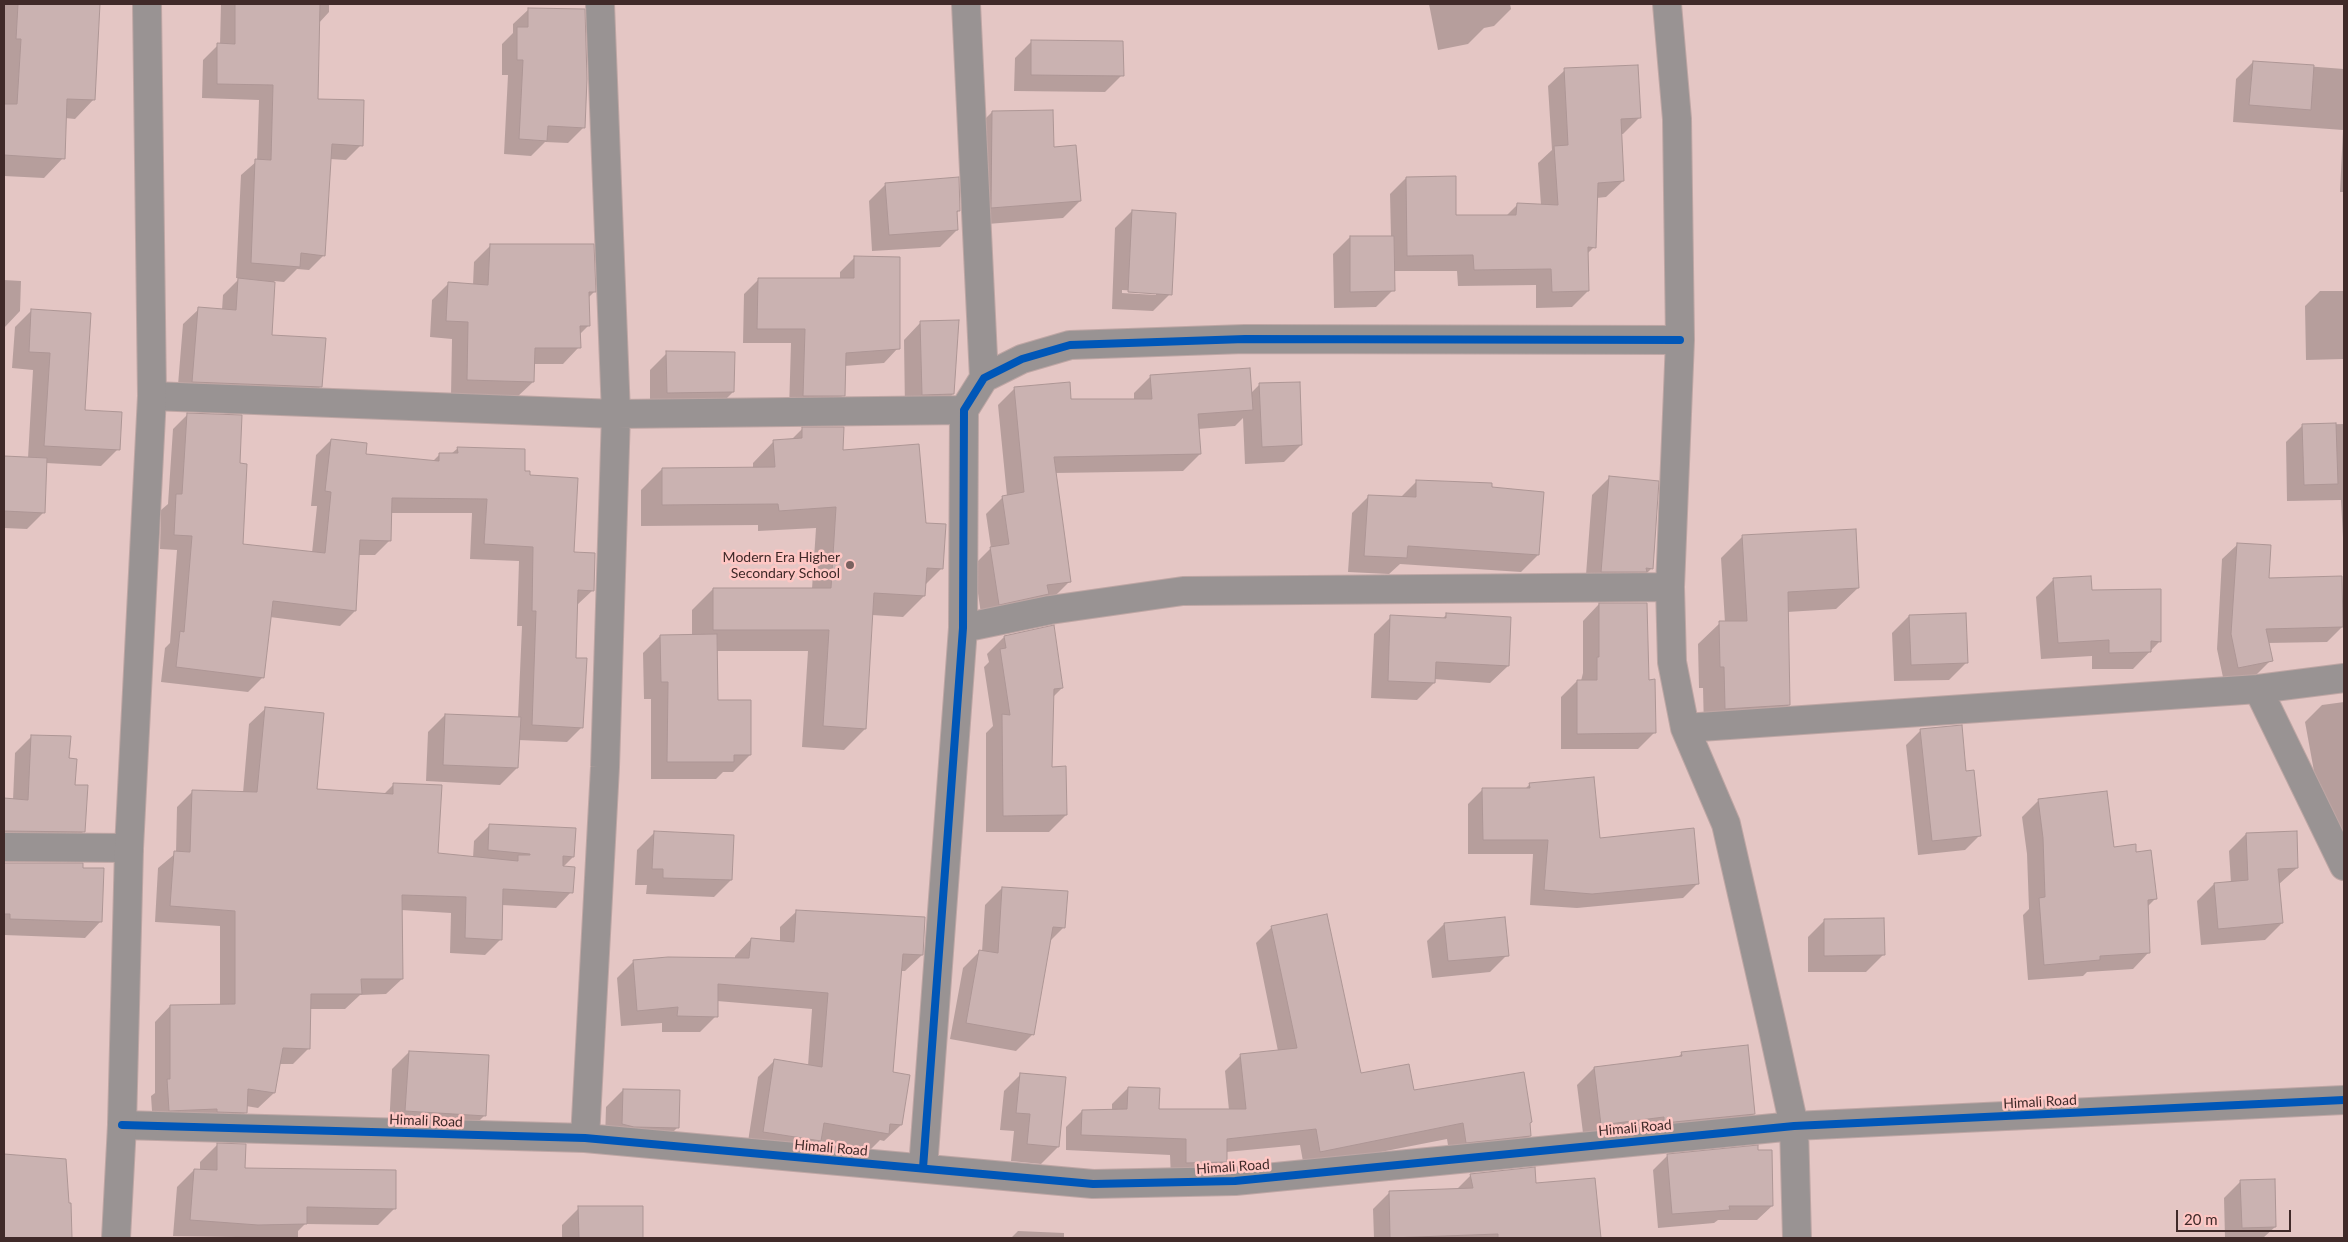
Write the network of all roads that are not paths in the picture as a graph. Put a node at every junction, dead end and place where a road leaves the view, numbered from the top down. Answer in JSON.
{"nodes":[{"id":1,"x":147,"y":4,"type":"edge"},
{"id":2,"x":600,"y":4,"type":"edge"},
{"id":3,"x":966,"y":4,"type":"edge"},
{"id":4,"x":1667,"y":4,"type":"edge"},
{"id":5,"x":1680,"y":340,"type":"junction"},
{"id":6,"x":984,"y":378,"type":"junction"},
{"id":7,"x":152,"y":396,"type":"junction"},
{"id":8,"x":964,"y":410,"type":"junction"},
{"id":9,"x":616,"y":414,"type":"junction"},
{"id":10,"x":1670,"y":587,"type":"junction"},
{"id":11,"x":963,"y":628,"type":"junction"},
{"id":12,"x":2344,"y":678,"type":"edge"},
{"id":13,"x":2258,"y":689,"type":"junction"},
{"id":14,"x":1685,"y":728,"type":"junction"},
{"id":15,"x":4,"y":847,"type":"edge"},
{"id":16,"x":129,"y":848,"type":"junction"},
{"id":17,"x":2344,"y":866,"type":"edge"},
{"id":18,"x":2344,"y":1100,"type":"edge"},
{"id":19,"x":122,"y":1125,"type":"junction"},
{"id":20,"x":1794,"y":1126,"type":"junction"},
{"id":21,"x":585,"y":1138,"type":"junction"},
{"id":22,"x":923,"y":1168,"type":"junction"},
{"id":23,"x":116,"y":1238,"type":"edge"},
{"id":24,"x":1797,"y":1238,"type":"edge"}],
"edges":[{"from":1,"to":7,"type":"street"},
{"from":2,"to":9,"type":"street"},
{"from":3,"to":6,"type":"street"},
{"from":4,"to":5,"type":"street"},
{"from":5,"to":6,"type":"street"},
{"from":5,"to":10,"type":"street"},
{"from":6,"to":8,"type":"street"},
{"from":7,"to":9,"type":"street"},
{"from":7,"to":16,"type":"street"},
{"from":8,"to":9,"type":"street"},
{"from":8,"to":11,"type":"street"},
{"from":9,"to":21,"type":"street"},
{"from":10,"to":11,"type":"street"},
{"from":10,"to":14,"type":"street"},
{"from":11,"to":22,"type":"street"},
{"from":12,"to":13,"type":"street"},
{"from":13,"to":14,"type":"street"},
{"from":13,"to":17,"type":"street"},
{"from":14,"to":20,"type":"street"},
{"from":15,"to":16,"type":"street"},
{"from":16,"to":19,"type":"street"},
{"from":18,"to":20,"type":"street","name":"Himali Road"},
{"from":19,"to":21,"type":"street","name":"Himali Road"},
{"from":19,"to":23,"type":"street"},
{"from":20,"to":22,"type":"street","name":"Himali Road"},
{"from":20,"to":24,"type":"street"},
{"from":21,"to":22,"type":"street","name":"Himali Road"}]}
